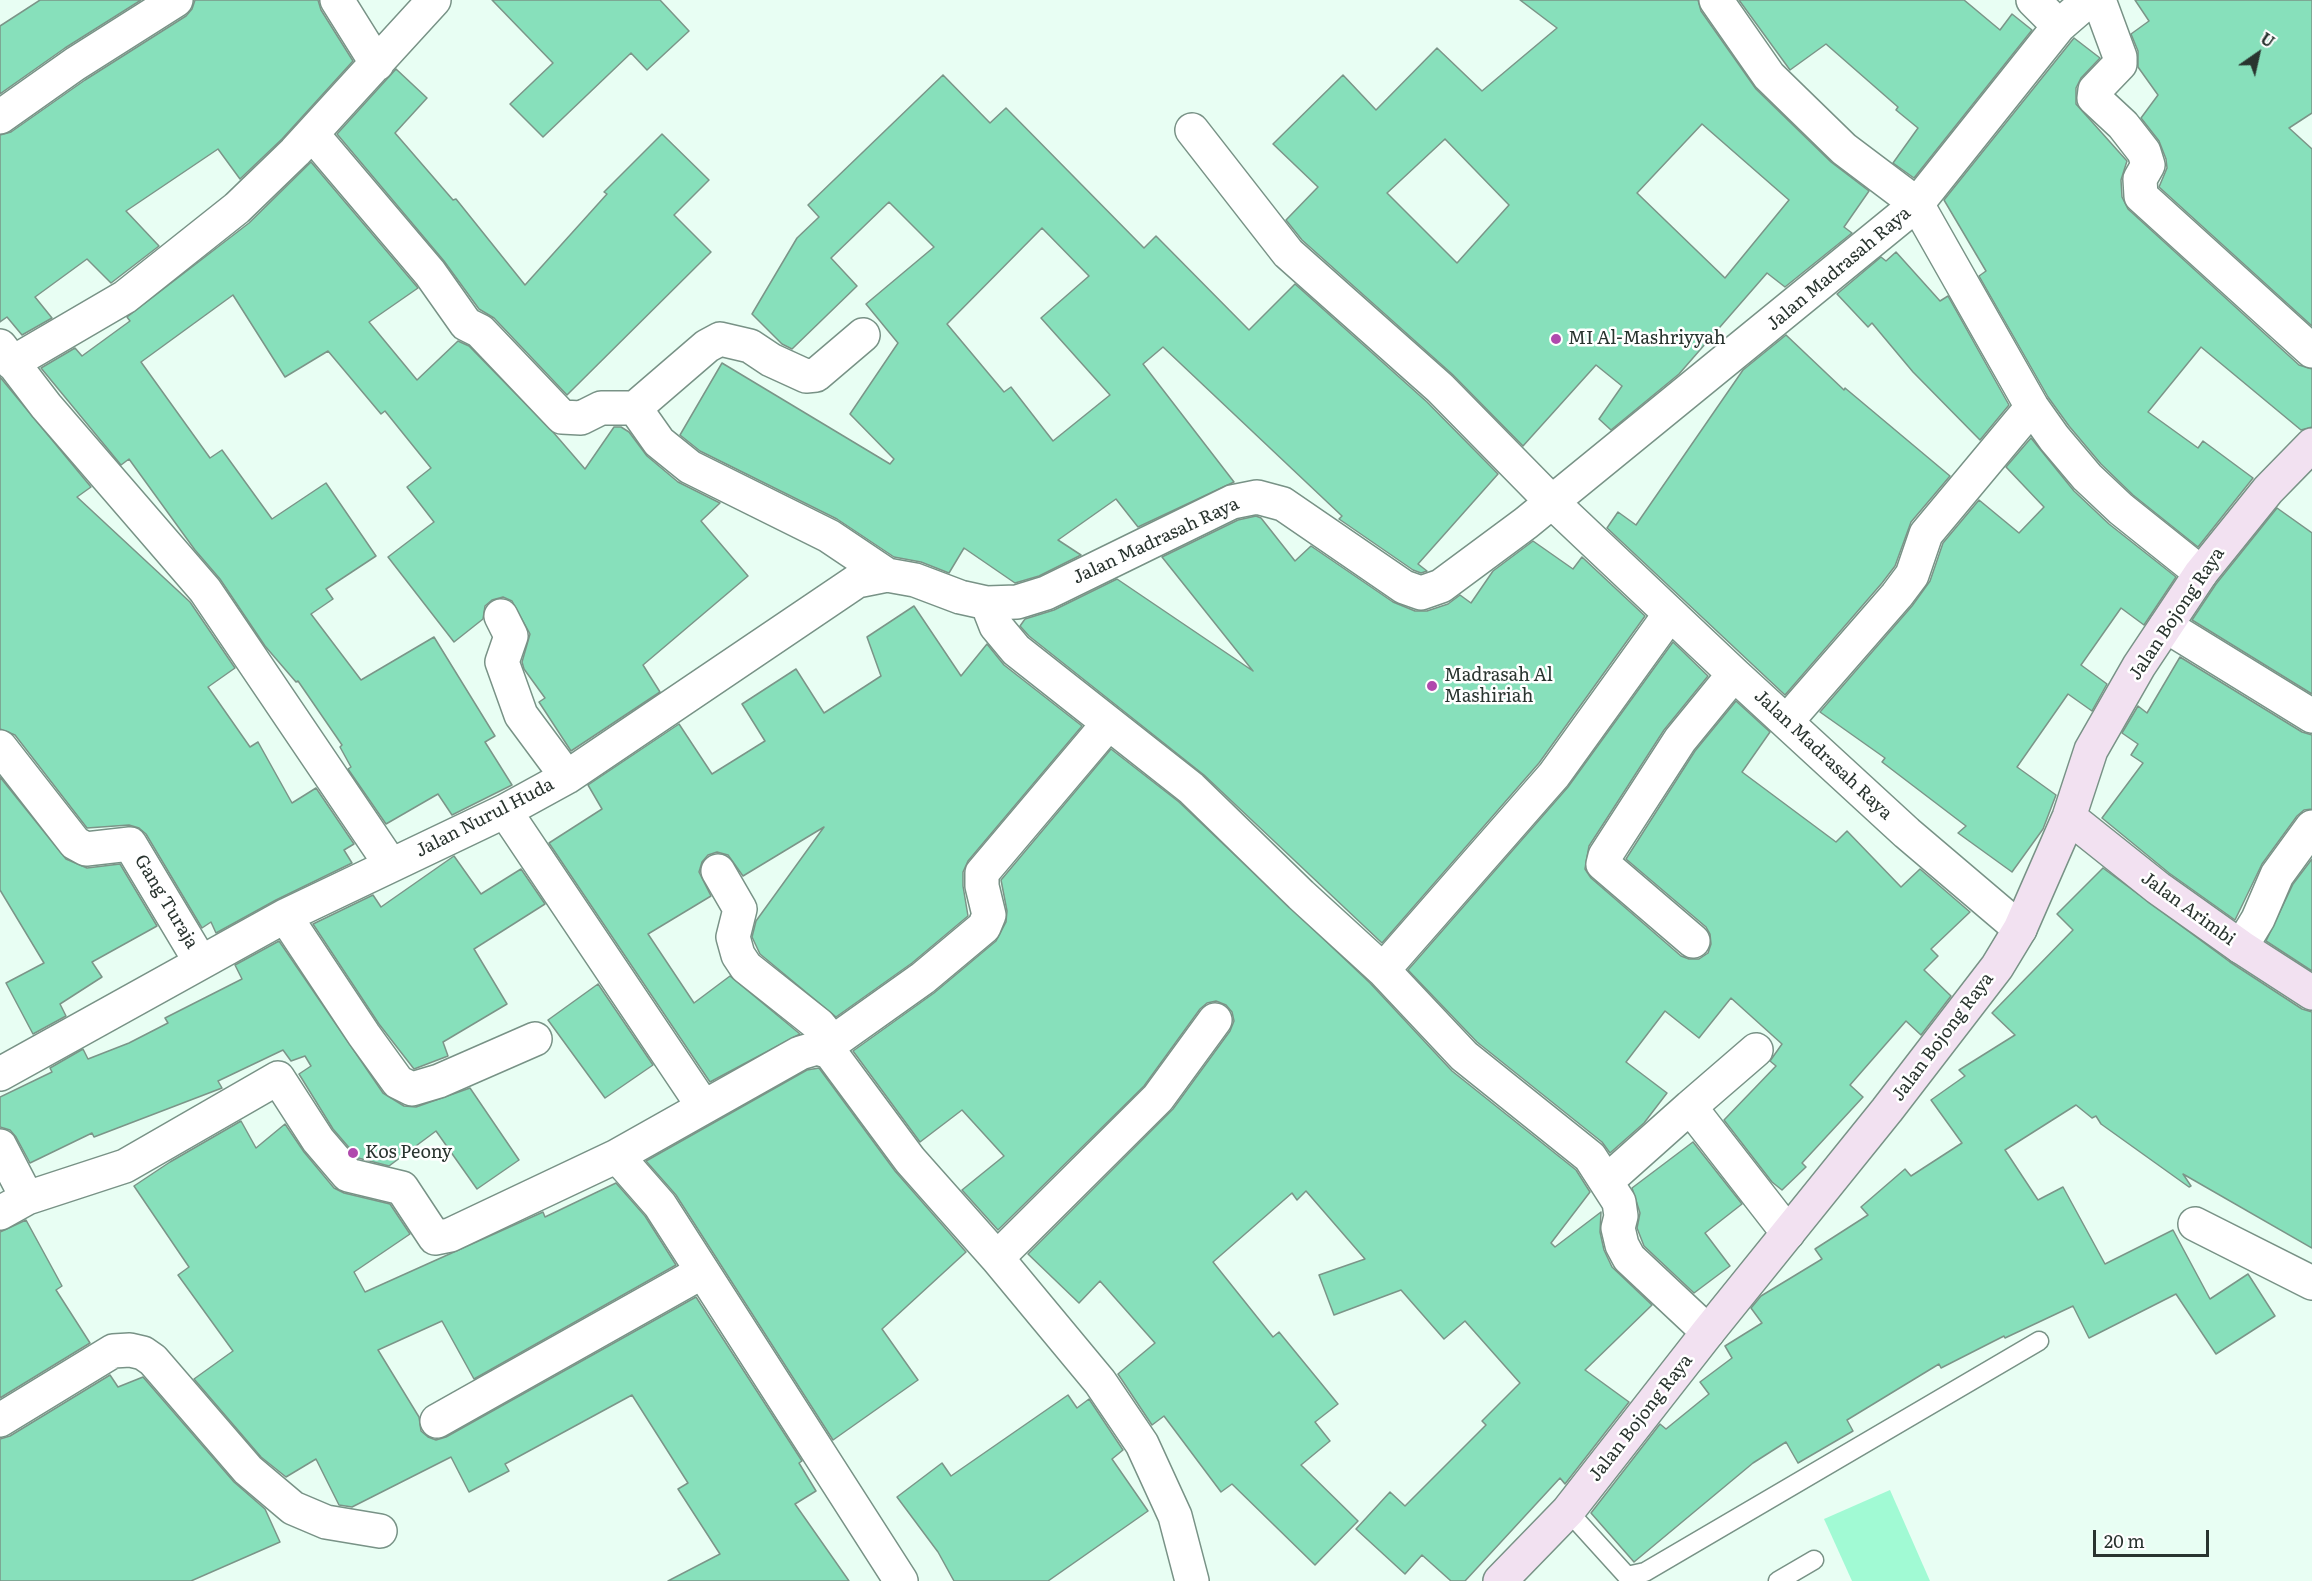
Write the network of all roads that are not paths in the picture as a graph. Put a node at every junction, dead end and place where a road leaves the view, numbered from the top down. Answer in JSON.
{"nodes":[{"id":1,"x":176,"y":0,"type":"edge"},
{"id":2,"x":337,"y":0,"type":"edge"},
{"id":3,"x":434,"y":0,"type":"edge"},
{"id":4,"x":1716,"y":0,"type":"edge"},
{"id":5,"x":2033,"y":0,"type":"edge"},
{"id":6,"x":2090,"y":0,"type":"edge"},
{"id":7,"x":2099,"y":0,"type":"edge"},
{"id":8,"x":2059,"y":26,"type":"junction"},
{"id":9,"x":377,"y":64,"type":"junction"},
{"id":10,"x":0,"y":117,"type":"edge"},
{"id":11,"x":1192,"y":130,"type":"dead end"},
{"id":12,"x":312,"y":134,"type":"junction"},
{"id":13,"x":1917,"y":204,"type":"junction"},
{"id":14,"x":863,"y":335,"type":"dead end"},
{"id":15,"x":2312,"y":351,"type":"edge"},
{"id":16,"x":6,"y":355,"type":"edge"},
{"id":17,"x":2032,"y":407,"type":"junction"},
{"id":18,"x":635,"y":408,"type":"junction"},
{"id":19,"x":2312,"y":446,"type":"edge"},
{"id":20,"x":1552,"y":501,"type":"junction"},
{"id":21,"x":2201,"y":573,"type":"junction"},
{"id":22,"x":886,"y":575,"type":"junction"},
{"id":23,"x":973,"y":600,"type":"junction"},
{"id":24,"x":1670,"y":614,"type":"junction"},
{"id":25,"x":501,"y":616,"type":"dead end"},
{"id":26,"x":2166,"y":626,"type":"junction"},
{"id":27,"x":1734,"y":674,"type":"junction"},
{"id":28,"x":2312,"y":716,"type":"edge"},
{"id":29,"x":1787,"y":721,"type":"junction"},
{"id":30,"x":1108,"y":724,"type":"junction"},
{"id":31,"x":0,"y":747,"type":"edge"},
{"id":32,"x":567,"y":777,"type":"junction"},
{"id":33,"x":505,"y":811,"type":"junction"},
{"id":34,"x":2069,"y":817,"type":"junction"},
{"id":35,"x":2312,"y":826,"type":"edge"},
{"id":36,"x":391,"y":865,"type":"junction"},
{"id":37,"x":718,"y":871,"type":"dead end"},
{"id":38,"x":285,"y":916,"type":"junction"},
{"id":39,"x":2020,"y":928,"type":"junction"},
{"id":40,"x":1693,"y":941,"type":"dead end"},
{"id":41,"x":2241,"y":947,"type":"junction"},
{"id":42,"x":200,"y":961,"type":"junction"},
{"id":43,"x":1383,"y":969,"type":"junction"},
{"id":44,"x":2312,"y":993,"type":"edge"},
{"id":45,"x":1215,"y":1020,"type":"dead end"},
{"id":46,"x":535,"y":1039,"type":"dead end"},
{"id":47,"x":831,"y":1047,"type":"junction"},
{"id":48,"x":1756,"y":1050,"type":"dead end"},
{"id":49,"x":0,"y":1074,"type":"edge"},
{"id":50,"x":703,"y":1106,"type":"junction"},
{"id":51,"x":1690,"y":1107,"type":"junction"},
{"id":52,"x":0,"y":1146,"type":"edge"},
{"id":53,"x":617,"y":1156,"type":"junction"},
{"id":54,"x":1607,"y":1180,"type":"junction"},
{"id":55,"x":13,"y":1206,"type":"edge"},
{"id":56,"x":2195,"y":1224,"type":"dead end"},
{"id":57,"x":1788,"y":1233,"type":"junction"},
{"id":58,"x":997,"y":1258,"type":"junction"},
{"id":59,"x":702,"y":1272,"type":"junction"},
{"id":60,"x":2312,"y":1283,"type":"edge"},
{"id":61,"x":1708,"y":1332,"type":"junction"},
{"id":62,"x":2039,"y":1341,"type":"dead end"},
{"id":63,"x":0,"y":1420,"type":"edge"},
{"id":64,"x":437,"y":1421,"type":"dead end"},
{"id":65,"x":1568,"y":1511,"type":"junction"},
{"id":66,"x":380,"y":1531,"type":"dead end"},
{"id":67,"x":1814,"y":1560,"type":"dead end"},
{"id":68,"x":1628,"y":1579,"type":"edge"},
{"id":69,"x":901,"y":1581,"type":"edge"},
{"id":70,"x":1192,"y":1581,"type":"edge"},
{"id":71,"x":1500,"y":1581,"type":"edge"},
{"id":72,"x":1778,"y":1581,"type":"edge"}],
"edges":[{"from":1,"to":10,"type":"street"},
{"from":2,"to":9,"type":"street"},
{"from":3,"to":9,"type":"street"},
{"from":4,"to":13,"type":"street"},
{"from":5,"to":8,"type":"street"},
{"from":6,"to":8,"type":"street","name":"Jalan Madrasah Raya"},
{"from":7,"to":15,"type":"street"},
{"from":8,"to":13,"type":"street","name":"Jalan Madrasah Raya"},
{"from":9,"to":12,"type":"street"},
{"from":11,"to":20,"type":"street","name":"Jalan Madrasah Raya"},
{"from":12,"to":16,"type":"street"},
{"from":12,"to":18,"type":"street"},
{"from":13,"to":17,"type":"street"},
{"from":13,"to":20,"type":"street","name":"Jalan Madrasah Raya"},
{"from":14,"to":18,"type":"street"},
{"from":16,"to":36,"type":"street"},
{"from":17,"to":21,"type":"street"},
{"from":17,"to":29,"type":"street"},
{"from":18,"to":22,"type":"street"},
{"from":19,"to":21,"type":"street","name":"Jalan Bojong Raya"},
{"from":20,"to":23,"type":"street","name":"Jalan Madrasah Raya"},
{"from":20,"to":24,"type":"street","name":"Jalan Madrasah Raya"},
{"from":21,"to":26,"type":"street","name":"Jalan Bojong Raya"},
{"from":22,"to":23,"type":"street","name":"Jalan Nurul Huda"},
{"from":22,"to":32,"type":"street","name":"Jalan Nurul Huda"},
{"from":23,"to":30,"type":"street"},
{"from":24,"to":27,"type":"street","name":"Jalan Madrasah Raya"},
{"from":24,"to":43,"type":"street"},
{"from":25,"to":32,"type":"street"},
{"from":26,"to":28,"type":"street"},
{"from":26,"to":34,"type":"street","name":"Jalan Bojong Raya"},
{"from":27,"to":29,"type":"street","name":"Jalan Madrasah Raya"},
{"from":27,"to":40,"type":"street"},
{"from":29,"to":39,"type":"street","name":"Jalan Madrasah Raya"},
{"from":30,"to":43,"type":"street"},
{"from":30,"to":47,"type":"street"},
{"from":31,"to":42,"type":"street","name":"Gang Turaja"},
{"from":32,"to":33,"type":"street","name":"Jalan Nurul Huda"},
{"from":33,"to":36,"type":"street","name":"Jalan Nurul Huda"},
{"from":33,"to":50,"type":"street"},
{"from":34,"to":39,"type":"street","name":"Jalan Bojong Raya"},
{"from":34,"to":41,"type":"street","name":"Jalan Arimbi"},
{"from":35,"to":41,"type":"street"},
{"from":36,"to":38,"type":"street","name":"Jalan Nurul Huda"},
{"from":37,"to":47,"type":"street"},
{"from":38,"to":42,"type":"street","name":"Jalan Nurul Huda"},
{"from":38,"to":46,"type":"street"},
{"from":39,"to":57,"type":"street","name":"Jalan Bojong Raya"},
{"from":41,"to":44,"type":"street","name":"Jalan Arimbi"},
{"from":42,"to":49,"type":"street","name":"Jalan Nurul Huda"},
{"from":43,"to":54,"type":"street"},
{"from":45,"to":58,"type":"street"},
{"from":47,"to":50,"type":"street"},
{"from":47,"to":58,"type":"street"},
{"from":48,"to":51,"type":"street"},
{"from":50,"to":53,"type":"street"},
{"from":51,"to":54,"type":"street"},
{"from":51,"to":57,"type":"street"},
{"from":52,"to":55,"type":"street"},
{"from":53,"to":55,"type":"street"},
{"from":53,"to":59,"type":"street"},
{"from":54,"to":61,"type":"street"},
{"from":56,"to":60,"type":"street"},
{"from":57,"to":61,"type":"street","name":"Jalan Bojong Raya"},
{"from":58,"to":70,"type":"street"},
{"from":59,"to":64,"type":"street"},
{"from":59,"to":69,"type":"street"},
{"from":61,"to":65,"type":"street","name":"Jalan Bojong Raya"},
{"from":62,"to":68,"type":"lane"},
{"from":63,"to":66,"type":"street"},
{"from":65,"to":68,"type":"lane"},
{"from":65,"to":71,"type":"street","name":"Jalan Bojong Raya"},
{"from":67,"to":72,"type":"lane"}]}
